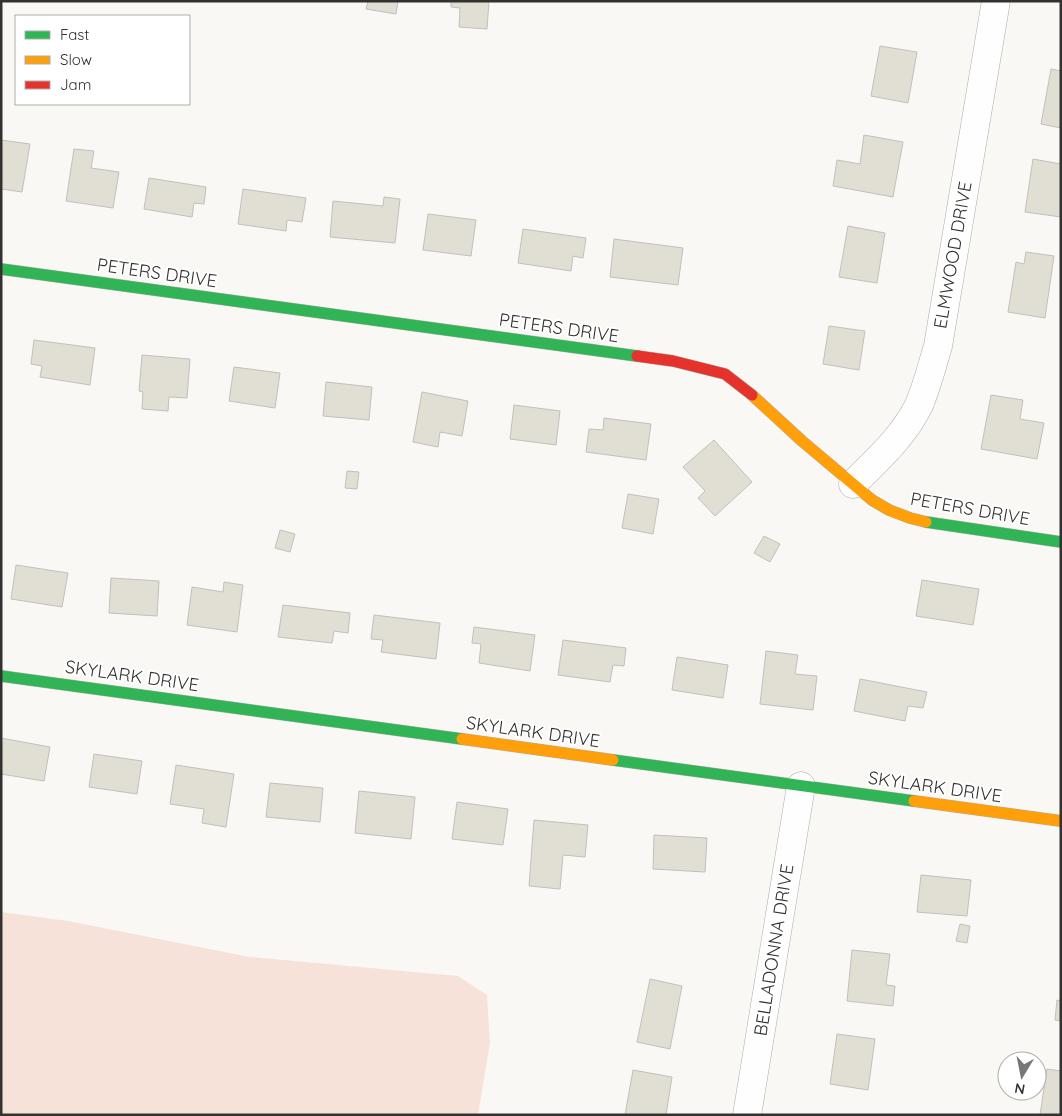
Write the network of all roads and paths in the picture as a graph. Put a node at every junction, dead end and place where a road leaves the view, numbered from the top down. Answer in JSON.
{"nodes":[{"id":1,"x":996,"y":1,"type":"edge"},
{"id":2,"x":1,"y":269,"type":"edge"},
{"id":3,"x":853,"y":484,"type":"junction"},
{"id":4,"x":1061,"y":542,"type":"edge"},
{"id":5,"x":1,"y":676,"type":"edge"},
{"id":6,"x":801,"y":786,"type":"junction"},
{"id":7,"x":1061,"y":821,"type":"edge"},
{"id":8,"x":747,"y":1115,"type":"edge"}],
"edges":[{"from":1,"to":3,"type":"street","name":"ELMWOOD DRIVE"},
{"from":2,"to":3,"type":"street","name":"PETERS DRIVE"},
{"from":3,"to":4,"type":"street","name":"PETERS DRIVE"},
{"from":5,"to":6,"type":"street","name":"SKYLARK DRIVE"},
{"from":6,"to":7,"type":"street","name":"SKYLARK DRIVE"},
{"from":6,"to":8,"type":"street","name":"BELLADONNA DRIVE"}]}
